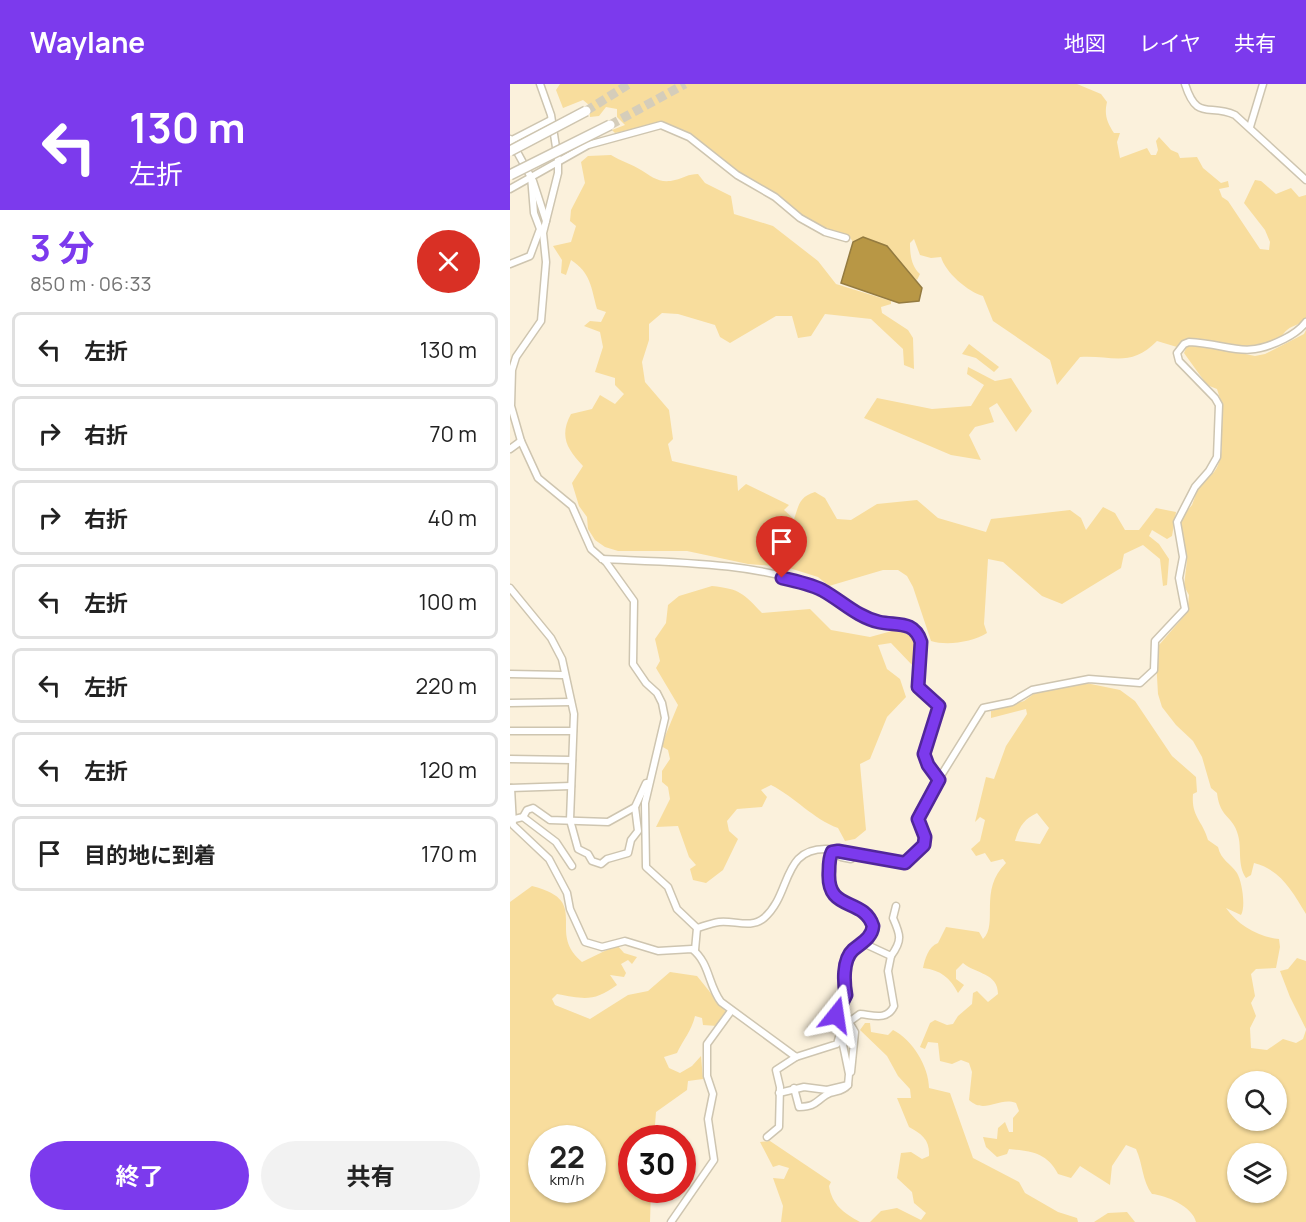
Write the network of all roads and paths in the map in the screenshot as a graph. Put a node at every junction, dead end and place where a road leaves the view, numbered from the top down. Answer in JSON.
{"nodes":[{"id":1,"x":540,"y":84,"type":"edge"},
{"id":2,"x":1185,"y":84,"type":"edge"},
{"id":3,"x":1263,"y":84,"type":"edge"},
{"id":4,"x":586,"y":111,"type":"tunnel mouth"},
{"id":5,"x":552,"y":120,"type":"junction"},
{"id":6,"x":609,"y":125,"type":"tunnel mouth"},
{"id":7,"x":1250,"y":127,"type":"junction"},
{"id":8,"x":510,"y":140,"type":"edge"},
{"id":9,"x":510,"y":151,"type":"edge"},
{"id":10,"x":558,"y":160,"type":"junction"},
{"id":11,"x":531,"y":176,"type":"junction"},
{"id":12,"x":510,"y":177,"type":"edge"},
{"id":13,"x":1306,"y":180,"type":"edge"},
{"id":14,"x":510,"y":189,"type":"edge"},
{"id":15,"x":546,"y":222,"type":"junction"},
{"id":16,"x":846,"y":238,"type":"dead end"},
{"id":17,"x":510,"y":264,"type":"edge"},
{"id":18,"x":1306,"y":321,"type":"edge"},
{"id":19,"x":521,"y":441,"type":"junction"},
{"id":20,"x":510,"y":449,"type":"edge"},
{"id":21,"x":602,"y":559,"type":"junction"},
{"id":22,"x":510,"y":588,"type":"edge"},
{"id":23,"x":510,"y":674,"type":"edge"},
{"id":24,"x":563,"y":675,"type":"junction"},
{"id":25,"x":571,"y":702,"type":"junction"},
{"id":26,"x":510,"y":703,"type":"edge"},
{"id":27,"x":510,"y":731,"type":"edge"},
{"id":28,"x":573,"y":731,"type":"junction"},
{"id":29,"x":510,"y":759,"type":"edge"},
{"id":30,"x":572,"y":760,"type":"junction"},
{"id":31,"x":939,"y":780,"type":"junction"},
{"id":32,"x":649,"y":783,"type":"junction"},
{"id":33,"x":571,"y":786,"type":"junction"},
{"id":34,"x":511,"y":788,"type":"edge"},
{"id":35,"x":635,"y":807,"type":"junction"},
{"id":36,"x":523,"y":817,"type":"junction"},
{"id":37,"x":570,"y":820,"type":"junction"},
{"id":38,"x":511,"y":821,"type":"edge"},
{"id":39,"x":832,"y":852,"type":"junction"},
{"id":40,"x":851,"y":860,"type":"dead end"},
{"id":41,"x":572,"y":866,"type":"dead end"},
{"id":42,"x":896,"y":906,"type":"dead end"},
{"id":43,"x":697,"y":928,"type":"junction"},
{"id":44,"x":863,"y":943,"type":"junction"},
{"id":45,"x":695,"y":950,"type":"junction"},
{"id":46,"x":891,"y":956,"type":"junction"},
{"id":47,"x":843,"y":989,"type":"junction"},
{"id":48,"x":731,"y":1011,"type":"junction"},
{"id":49,"x":849,"y":1022,"type":"junction"},
{"id":50,"x":839,"y":1039,"type":"junction"},
{"id":51,"x":796,"y":1057,"type":"junction"},
{"id":52,"x":849,"y":1074,"type":"junction"},
{"id":53,"x":848,"y":1085,"type":"junction"},
{"id":54,"x":794,"y":1088,"type":"junction"},
{"id":55,"x":779,"y":1093,"type":"junction"},
{"id":56,"x":767,"y":1137,"type":"dead end"},
{"id":57,"x":671,"y":1222,"type":"edge"}],
"edges":[{"from":1,"to":5,"type":"street"},
{"from":2,"to":7,"type":"street"},
{"from":3,"to":7,"type":"street"},
{"from":4,"to":9,"type":"highway","bridge":true},
{"from":5,"to":8,"type":"street"},
{"from":5,"to":10,"type":"street"},
{"from":6,"to":12,"type":"highway","bridge":true},
{"from":7,"to":13,"type":"street"},
{"from":8,"to":11,"type":"street"},
{"from":10,"to":11,"type":"street"},
{"from":10,"to":15,"type":"street"},
{"from":10,"to":16,"type":"street"},
{"from":11,"to":14,"type":"street"},
{"from":11,"to":15,"type":"street"},
{"from":11,"to":17,"type":"street"},
{"from":15,"to":19,"type":"street"},
{"from":18,"to":31,"type":"street"},
{"from":19,"to":20,"type":"street"},
{"from":19,"to":21,"type":"street"},
{"from":21,"to":31,"type":"street"},
{"from":21,"to":32,"type":"street"},
{"from":22,"to":24,"type":"street"},
{"from":23,"to":24,"type":"street"},
{"from":24,"to":25,"type":"street"},
{"from":25,"to":26,"type":"street"},
{"from":25,"to":28,"type":"street"},
{"from":27,"to":28,"type":"street"},
{"from":28,"to":30,"type":"street"},
{"from":29,"to":30,"type":"street"},
{"from":30,"to":33,"type":"street"},
{"from":31,"to":39,"type":"street"},
{"from":32,"to":35,"type":"street"},
{"from":32,"to":43,"type":"street"},
{"from":33,"to":34,"type":"street"},
{"from":33,"to":37,"type":"street"},
{"from":34,"to":38,"type":"street"},
{"from":35,"to":37,"type":"street"},
{"from":35,"to":37,"type":"street"},
{"from":36,"to":37,"type":"street"},
{"from":36,"to":38,"type":"street"},
{"from":36,"to":41,"type":"street"},
{"from":38,"to":45,"type":"street"},
{"from":39,"to":40,"type":"street"},
{"from":39,"to":43,"type":"street"},
{"from":39,"to":44,"type":"street"},
{"from":42,"to":46,"type":"street"},
{"from":43,"to":45,"type":"street"},
{"from":44,"to":46,"type":"street"},
{"from":44,"to":47,"type":"street"},
{"from":45,"to":48,"type":"street"},
{"from":46,"to":49,"type":"street"},
{"from":47,"to":49,"type":"street"},
{"from":47,"to":50,"type":"street"},
{"from":48,"to":51,"type":"street"},
{"from":48,"to":57,"type":"street"},
{"from":49,"to":52,"type":"street"},
{"from":50,"to":51,"type":"street"},
{"from":50,"to":52,"type":"street"},
{"from":51,"to":55,"type":"street"},
{"from":52,"to":53,"type":"street"},
{"from":53,"to":54,"type":"street"},
{"from":53,"to":54,"type":"street"},
{"from":54,"to":55,"type":"street"},
{"from":55,"to":56,"type":"street"}]}
